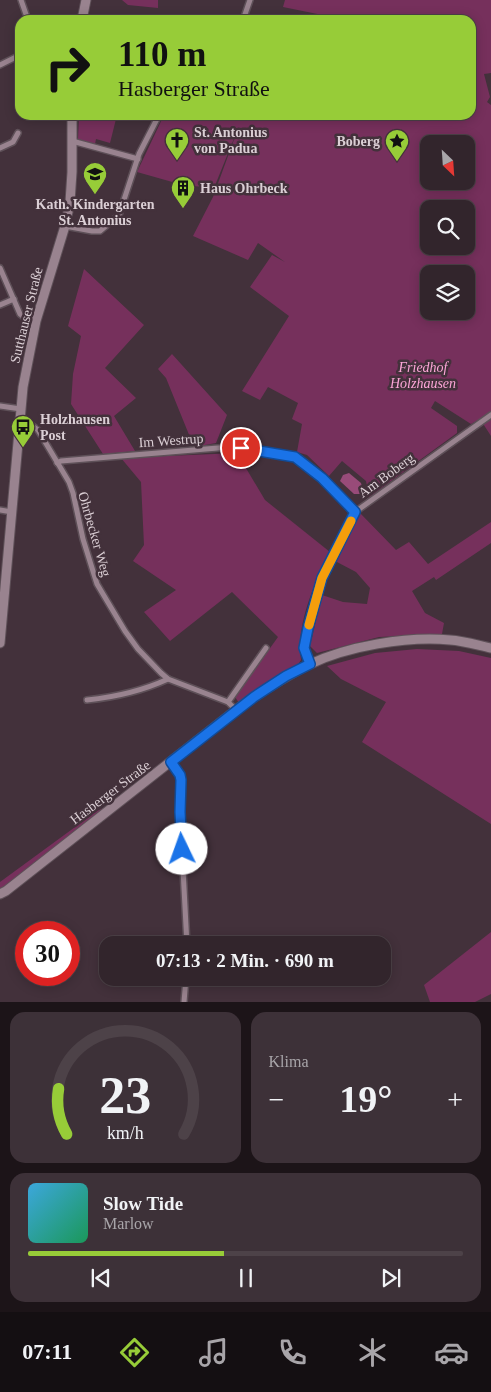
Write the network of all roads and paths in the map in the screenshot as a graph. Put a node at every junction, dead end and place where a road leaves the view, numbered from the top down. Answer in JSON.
{"nodes":[{"id":1,"x":21,"y":0,"type":"edge"},
{"id":2,"x":86,"y":0,"type":"edge"},
{"id":3,"x":250,"y":0,"type":"edge"},
{"id":4,"x":26,"y":15,"type":"edge"},
{"id":5,"x":83,"y":15,"type":"edge"},
{"id":6,"x":245,"y":15,"type":"edge"},
{"id":7,"x":15,"y":58,"type":"edge"},
{"id":8,"x":0,"y":65,"type":"edge"},
{"id":9,"x":72,"y":120,"type":"edge"},
{"id":10,"x":157,"y":120,"type":"edge"},
{"id":11,"x":18,"y":133,"type":"dead end"},
{"id":12,"x":72,"y":142,"type":"junction"},
{"id":13,"x":0,"y":148,"type":"edge"},
{"id":14,"x":138,"y":159,"type":"junction"},
{"id":15,"x":65,"y":226,"type":"junction"},
{"id":16,"x":0,"y":268,"type":"edge"},
{"id":17,"x":14,"y":299,"type":"junction"},
{"id":18,"x":0,"y":305,"type":"edge"},
{"id":19,"x":36,"y":321,"type":"junction"},
{"id":20,"x":0,"y":406,"type":"edge"},
{"id":21,"x":21,"y":408,"type":"junction"},
{"id":22,"x":491,"y":414,"type":"edge"},
{"id":23,"x":20,"y":424,"type":"junction"},
{"id":24,"x":57,"y":463,"type":"junction"},
{"id":25,"x":0,"y":510,"type":"edge"},
{"id":26,"x":12,"y":512,"type":"junction"},
{"id":27,"x":355,"y":512,"type":"junction"},
{"id":28,"x":0,"y":642,"type":"edge"},
{"id":29,"x":266,"y":648,"type":"dead end"},
{"id":30,"x":491,"y":648,"type":"edge"},
{"id":31,"x":310,"y":664,"type":"junction"},
{"id":32,"x":168,"y":679,"type":"junction"},
{"id":33,"x":88,"y":700,"type":"dead end"},
{"id":34,"x":228,"y":702,"type":"junction"},
{"id":35,"x":238,"y":709,"type":"junction"},
{"id":36,"x":171,"y":762,"type":"junction"},
{"id":37,"x":0,"y":894,"type":"edge"},
{"id":38,"x":187,"y":936,"type":"edge"},
{"id":39,"x":185,"y":986,"type":"edge"},
{"id":40,"x":184,"y":1002,"type":"edge"}],
"edges":[{"from":1,"to":4,"type":"street"},
{"from":2,"to":5,"type":"street"},
{"from":3,"to":6,"type":"street"},
{"from":7,"to":8,"type":"street"},
{"from":9,"to":12,"type":"street","name":"Sutthauser Straße"},
{"from":10,"to":14,"type":"street"},
{"from":11,"to":13,"type":"street"},
{"from":12,"to":14,"type":"street"},
{"from":12,"to":15,"type":"street","name":"Sutthauser Straße"},
{"from":14,"to":15,"type":"street"},
{"from":15,"to":19,"type":"street","name":"Sutthauser Straße"},
{"from":16,"to":17,"type":"street"},
{"from":17,"to":18,"type":"street"},
{"from":17,"to":19,"type":"street"},
{"from":19,"to":21,"type":"street","name":"Sutthauser Straße"},
{"from":20,"to":21,"type":"street"},
{"from":21,"to":23,"type":"street","name":"Sutthauser Straße"},
{"from":22,"to":27,"type":"street","name":"Am Boberg"},
{"from":23,"to":24,"type":"street","name":"Ohrbecker Weg"},
{"from":23,"to":26,"type":"street","name":"Sutthauser Straße"},
{"from":24,"to":27,"type":"street","name":"Im Westrup"},
{"from":24,"to":32,"type":"street","name":"Ohrbecker Weg"},
{"from":25,"to":26,"type":"street"},
{"from":26,"to":28,"type":"street","name":"Sutthauser Straße"},
{"from":27,"to":31,"type":"street","name":"Am Boberg"},
{"from":29,"to":34,"type":"street"},
{"from":30,"to":31,"type":"street","name":"Hasberger Straße"},
{"from":31,"to":35,"type":"street","name":"Hasberger Straße"},
{"from":32,"to":33,"type":"street"},
{"from":32,"to":34,"type":"street","name":"Ohrbecker Weg"},
{"from":34,"to":35,"type":"street","name":"Ohrbecker Weg"},
{"from":35,"to":36,"type":"street","name":"Hasberger Straße"},
{"from":36,"to":37,"type":"street","name":"Hasberger Straße"},
{"from":36,"to":38,"type":"street"},
{"from":39,"to":40,"type":"street"}]}
